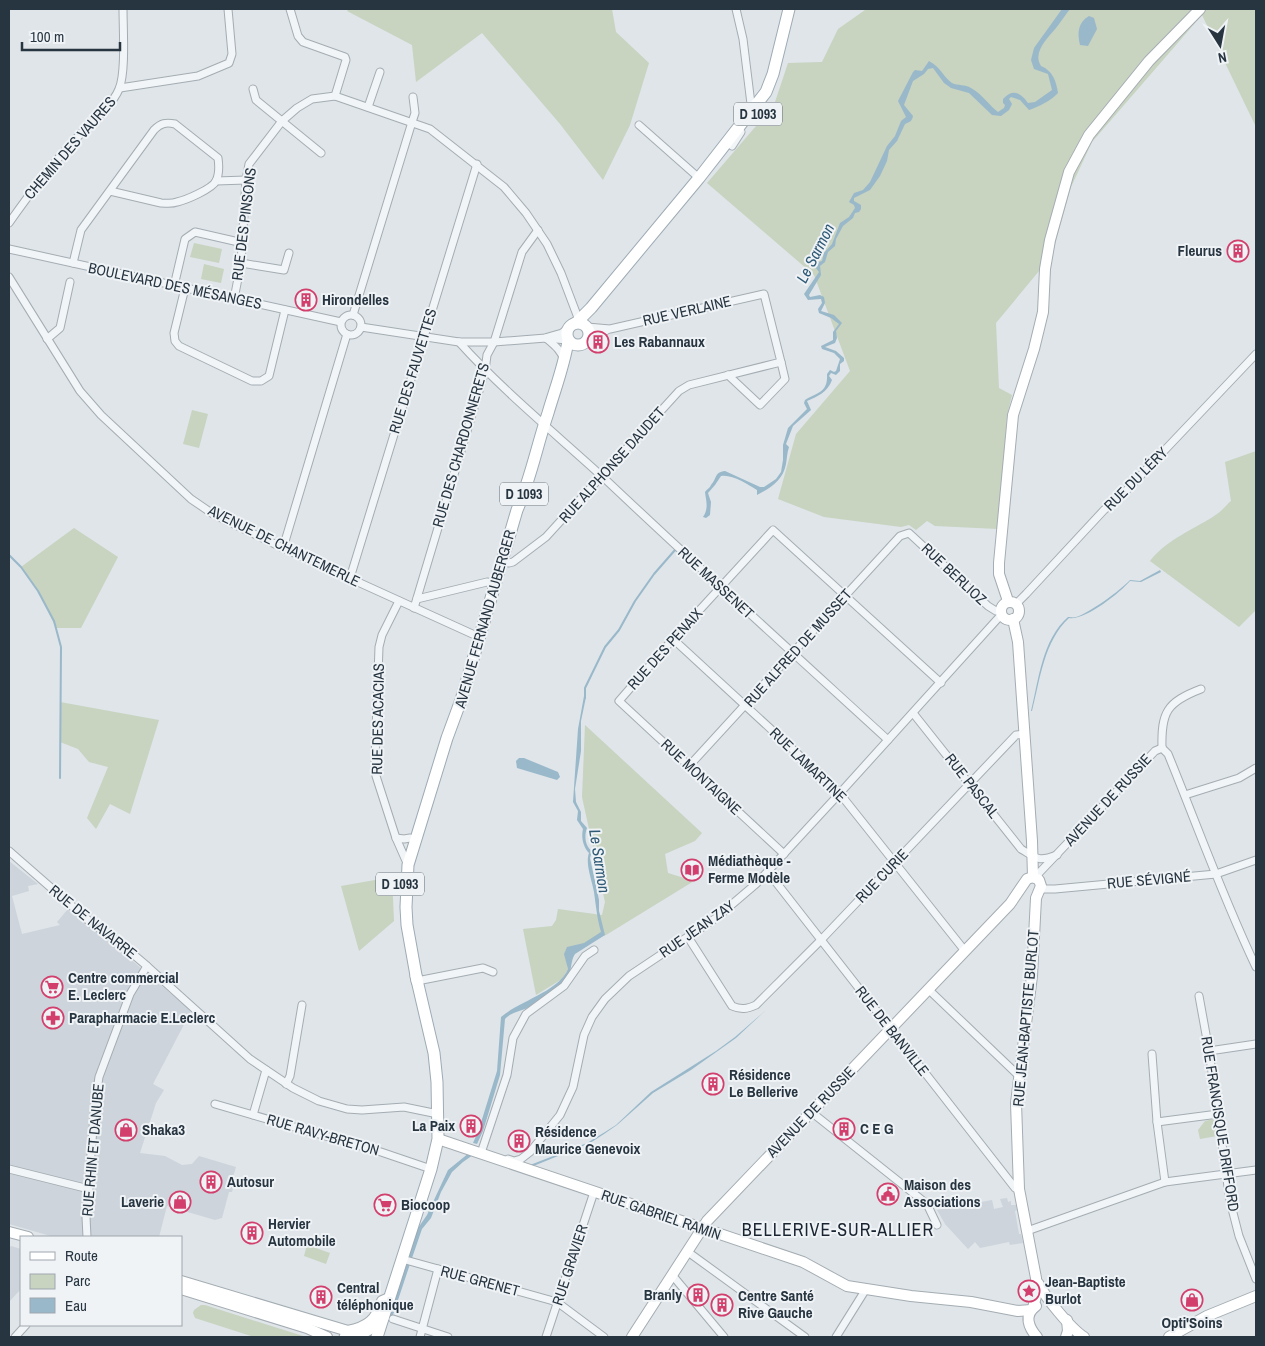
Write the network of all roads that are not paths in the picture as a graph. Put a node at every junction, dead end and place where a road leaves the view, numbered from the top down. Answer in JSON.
{"nodes":[{"id":1,"x":123,"y":9,"type":"edge"},
{"id":2,"x":228,"y":9,"type":"edge"},
{"id":3,"x":290,"y":9,"type":"edge"},
{"id":4,"x":736,"y":9,"type":"edge"},
{"id":5,"x":789,"y":9,"type":"edge"},
{"id":6,"x":1200,"y":9,"type":"edge"},
{"id":7,"x":784,"y":32,"type":"junction"},
{"id":8,"x":380,"y":72,"type":"dead end"},
{"id":9,"x":120,"y":88,"type":"junction"},
{"id":10,"x":253,"y":89,"type":"dead end"},
{"id":11,"x":335,"y":96,"type":"junction"},
{"id":12,"x":412,"y":97,"type":"dead end"},
{"id":13,"x":368,"y":108,"type":"junction"},
{"id":14,"x":753,"y":111,"type":"junction"},
{"id":15,"x":282,"y":122,"type":"junction"},
{"id":16,"x":412,"y":122,"type":"junction"},
{"id":17,"x":639,"y":125,"type":"dead end"},
{"id":18,"x":732,"y":146,"type":"junction"},
{"id":19,"x":321,"y":153,"type":"dead end"},
{"id":20,"x":477,"y":164,"type":"junction"},
{"id":21,"x":699,"y":178,"type":"junction"},
{"id":22,"x":246,"y":180,"type":"junction"},
{"id":23,"x":216,"y":181,"type":"junction"},
{"id":24,"x":110,"y":190,"type":"junction"},
{"id":25,"x":9,"y":223,"type":"edge"},
{"id":26,"x":538,"y":230,"type":"junction"},
{"id":27,"x":243,"y":243,"type":"junction"},
{"id":28,"x":9,"y":249,"type":"edge"},
{"id":29,"x":289,"y":253,"type":"dead end"},
{"id":30,"x":72,"y":263,"type":"junction"},
{"id":31,"x":241,"y":263,"type":"junction"},
{"id":32,"x":9,"y":277,"type":"edge"},
{"id":33,"x":70,"y":282,"type":"dead end"},
{"id":34,"x":174,"y":286,"type":"junction"},
{"id":35,"x":185,"y":288,"type":"junction"},
{"id":36,"x":234,"y":299,"type":"junction"},
{"id":37,"x":573,"y":306,"type":"junction"},
{"id":38,"x":591,"y":308,"type":"junction"},
{"id":39,"x":285,"y":310,"type":"junction"},
{"id":40,"x":353,"y":314,"type":"junction"},
{"id":41,"x":341,"y":322,"type":"junction"},
{"id":42,"x":361,"y":327,"type":"junction"},
{"id":43,"x":610,"y":329,"type":"junction"},
{"id":44,"x":575,"y":330,"type":"junction"},
{"id":45,"x":347,"y":334,"type":"junction"},
{"id":46,"x":423,"y":338,"type":"junction"},
{"id":47,"x":546,"y":338,"type":"junction"},
{"id":48,"x":47,"y":339,"type":"junction"},
{"id":49,"x":589,"y":339,"type":"joint"},
{"id":50,"x":459,"y":342,"type":"junction"},
{"id":51,"x":494,"y":342,"type":"junction"},
{"id":52,"x":1256,"y":354,"type":"edge"},
{"id":53,"x":565,"y":362,"type":"junction"},
{"id":54,"x":781,"y":362,"type":"junction"},
{"id":55,"x":485,"y":371,"type":"junction"},
{"id":56,"x":728,"y":375,"type":"junction"},
{"id":57,"x":544,"y":425,"type":"junction"},
{"id":58,"x":602,"y":476,"type":"junction"},
{"id":59,"x":909,"y":533,"type":"joint"},
{"id":60,"x":283,"y":548,"type":"junction"},
{"id":61,"x":502,"y":562,"type":"junction"},
{"id":62,"x":350,"y":578,"type":"junction"},
{"id":63,"x":495,"y":584,"type":"junction"},
{"id":64,"x":720,"y":587,"type":"junction"},
{"id":65,"x":846,"y":595,"type":"junction"},
{"id":66,"x":417,"y":599,"type":"junction"},
{"id":67,"x":399,"y":601,"type":"junction"},
{"id":68,"x":1012,"y":602,"type":"junction"},
{"id":69,"x":414,"y":608,"type":"junction"},
{"id":70,"x":1001,"y":613,"type":"junction"},
{"id":71,"x":1013,"y":619,"type":"junction"},
{"id":72,"x":479,"y":637,"type":"junction"},
{"id":73,"x":673,"y":638,"type":"junction"},
{"id":74,"x":793,"y":653,"type":"junction"},
{"id":75,"x":941,"y":682,"type":"junction"},
{"id":76,"x":1200,"y":689,"type":"dead end"},
{"id":77,"x":618,"y":701,"type":"joint"},
{"id":78,"x":745,"y":706,"type":"junction"},
{"id":79,"x":913,"y":713,"type":"junction"},
{"id":80,"x":1025,"y":734,"type":"junction"},
{"id":81,"x":888,"y":740,"type":"junction"},
{"id":82,"x":1162,"y":748,"type":"junction"},
{"id":83,"x":690,"y":766,"type":"junction"},
{"id":84,"x":1256,"y":769,"type":"edge"},
{"id":85,"x":969,"y":784,"type":"junction"},
{"id":86,"x":431,"y":790,"type":"junction"},
{"id":87,"x":840,"y":793,"type":"junction"},
{"id":88,"x":1185,"y":795,"type":"junction"},
{"id":89,"x":396,"y":838,"type":"junction"},
{"id":90,"x":410,"y":838,"type":"junction"},
{"id":91,"x":9,"y":851,"type":"edge"},
{"id":92,"x":784,"y":854,"type":"junction"},
{"id":93,"x":1057,"y":855,"type":"junction"},
{"id":94,"x":1033,"y":856,"type":"junction"},
{"id":95,"x":406,"y":860,"type":"junction"},
{"id":96,"x":1256,"y":860,"type":"edge"},
{"id":97,"x":895,"y":862,"type":"junction"},
{"id":98,"x":768,"y":872,"type":"junction"},
{"id":99,"x":1216,"y":874,"type":"junction"},
{"id":100,"x":1033,"y":887,"type":"junction"},
{"id":101,"x":688,"y":937,"type":"junction"},
{"id":102,"x":820,"y":941,"type":"junction"},
{"id":103,"x":594,"y":950,"type":"dead end"},
{"id":104,"x":965,"y":952,"type":"junction"},
{"id":105,"x":148,"y":966,"type":"junction"},
{"id":106,"x":1256,"y":967,"type":"edge"},
{"id":107,"x":493,"y":972,"type":"dead end"},
{"id":108,"x":417,"y":982,"type":"junction"},
{"id":109,"x":928,"y":989,"type":"junction"},
{"id":110,"x":1199,"y":996,"type":"dead end"},
{"id":111,"x":302,"y":1005,"type":"dead end"},
{"id":112,"x":890,"y":1029,"type":"junction"},
{"id":113,"x":1256,"y":1044,"type":"edge"},
{"id":114,"x":1209,"y":1052,"type":"junction"},
{"id":115,"x":1152,"y":1054,"type":"dead end"},
{"id":116,"x":266,"y":1070,"type":"junction"},
{"id":117,"x":1018,"y":1075,"type":"junction"},
{"id":118,"x":286,"y":1084,"type":"junction"},
{"id":119,"x":215,"y":1104,"type":"dead end"},
{"id":120,"x":438,"y":1114,"type":"junction"},
{"id":121,"x":809,"y":1114,"type":"junction"},
{"id":122,"x":1218,"y":1114,"type":"junction"},
{"id":123,"x":253,"y":1115,"type":"junction"},
{"id":124,"x":1157,"y":1122,"type":"junction"},
{"id":125,"x":438,"y":1139,"type":"junction"},
{"id":126,"x":530,"y":1152,"type":"junction"},
{"id":127,"x":486,"y":1155,"type":"junction"},
{"id":128,"x":525,"y":1168,"type":"junction"},
{"id":129,"x":9,"y":1169,"type":"edge"},
{"id":130,"x":431,"y":1169,"type":"junction"},
{"id":131,"x":1256,"y":1170,"type":"edge"},
{"id":132,"x":1226,"y":1174,"type":"junction"},
{"id":133,"x":1165,"y":1182,"type":"junction"},
{"id":134,"x":89,"y":1189,"type":"junction"},
{"id":135,"x":1019,"y":1189,"type":"junction"},
{"id":136,"x":594,"y":1192,"type":"junction"},
{"id":137,"x":86,"y":1225,"type":"junction"},
{"id":138,"x":937,"y":1225,"type":"dead end"},
{"id":139,"x":703,"y":1228,"type":"junction"},
{"id":140,"x":1027,"y":1231,"type":"junction"},
{"id":141,"x":9,"y":1232,"type":"edge"},
{"id":142,"x":24,"y":1236,"type":"edge"},
{"id":143,"x":81,"y":1236,"type":"edge"},
{"id":144,"x":87,"y":1236,"type":"edge"},
{"id":145,"x":688,"y":1252,"type":"junction"},
{"id":146,"x":406,"y":1260,"type":"junction"},
{"id":147,"x":438,"y":1269,"type":"junction"},
{"id":148,"x":672,"y":1276,"type":"junction"},
{"id":149,"x":1036,"y":1278,"type":"junction"},
{"id":150,"x":1256,"y":1279,"type":"edge"},
{"id":151,"x":182,"y":1281,"type":"edge"},
{"id":152,"x":182,"y":1289,"type":"edge"},
{"id":153,"x":866,"y":1289,"type":"junction"},
{"id":154,"x":1256,"y":1296,"type":"edge"},
{"id":155,"x":389,"y":1298,"type":"junction"},
{"id":156,"x":557,"y":1302,"type":"junction"},
{"id":157,"x":1052,"y":1304,"type":"junction"},
{"id":158,"x":1032,"y":1308,"type":"junction"},
{"id":159,"x":388,"y":1319,"type":"junction"},
{"id":160,"x":1067,"y":1320,"type":"junction"},
{"id":161,"x":25,"y":1326,"type":"edge"},
{"id":162,"x":422,"y":1329,"type":"junction"},
{"id":163,"x":353,"y":1335,"type":"edge"},
{"id":164,"x":14,"y":1337,"type":"edge"},
{"id":165,"x":325,"y":1337,"type":"edge"},
{"id":166,"x":377,"y":1337,"type":"edge"},
{"id":167,"x":420,"y":1337,"type":"edge"},
{"id":168,"x":448,"y":1337,"type":"edge"},
{"id":169,"x":546,"y":1337,"type":"edge"},
{"id":170,"x":604,"y":1337,"type":"edge"},
{"id":171,"x":632,"y":1337,"type":"edge"},
{"id":172,"x":724,"y":1337,"type":"edge"},
{"id":173,"x":805,"y":1337,"type":"edge"},
{"id":174,"x":836,"y":1337,"type":"edge"},
{"id":175,"x":1037,"y":1337,"type":"edge"},
{"id":176,"x":1066,"y":1337,"type":"edge"},
{"id":177,"x":1084,"y":1337,"type":"edge"},
{"id":178,"x":1168,"y":1337,"type":"edge"}],
"edges":[{"from":1,"to":9,"type":"street","name":"CHEMIN DES VAURES"},
{"from":2,"to":9,"type":"street"},
{"from":3,"to":11,"type":"street"},
{"from":4,"to":14,"type":"street"},
{"from":5,"to":7,"type":"main road","name":"AVENUE FERNAND AUBERGER","number":"D 1093"},
{"from":6,"to":68,"type":"street"},
{"from":7,"to":14,"type":"main road","name":"AVENUE FERNAND AUBERGER","number":"D 1093"},
{"from":7,"to":18,"type":"main road","name":"AVENUE FERNAND AUBERGER","number":"D 1093"},
{"from":8,"to":13,"type":"street"},
{"from":9,"to":25,"type":"street","name":"CHEMIN DES VAURES"},
{"from":10,"to":15,"type":"street"},
{"from":11,"to":13,"type":"street","name":"RUE DES PINSONS"},
{"from":11,"to":15,"type":"street","name":"RUE DES PINSONS"},
{"from":12,"to":16,"type":"street"},
{"from":13,"to":16,"type":"street","name":"RUE DES PINSONS"},
{"from":14,"to":18,"type":"street"},
{"from":14,"to":21,"type":"main road","name":"AVENUE FERNAND AUBERGER","number":"D 1093"},
{"from":15,"to":19,"type":"street"},
{"from":15,"to":22,"type":"street","name":"RUE DES PINSONS"},
{"from":16,"to":20,"type":"street","name":"RUE DES PINSONS"},
{"from":16,"to":40,"type":"street"},
{"from":17,"to":21,"type":"street"},
{"from":18,"to":21,"type":"main road","name":"AVENUE FERNAND AUBERGER","number":"D 1093"},
{"from":20,"to":26,"type":"street","name":"RUE DES PINSONS"},
{"from":20,"to":46,"type":"street","name":"RUE DES FAUVETTES"},
{"from":21,"to":38,"type":"main road","name":"AVENUE FERNAND AUBERGER","number":"D 1093"},
{"from":22,"to":23,"type":"street"},
{"from":22,"to":27,"type":"street","name":"RUE DES PINSONS"},
{"from":23,"to":24,"type":"street"},
{"from":23,"to":24,"type":"street"},
{"from":24,"to":30,"type":"street"},
{"from":26,"to":37,"type":"street","name":"RUE DES PINSONS"},
{"from":26,"to":51,"type":"street","name":"RUE DES CHARDONNERETS"},
{"from":27,"to":31,"type":"street","name":"RUE DES PINSONS"},
{"from":27,"to":34,"type":"street"},
{"from":28,"to":30,"type":"street","name":"BOULEVARD DES MÉSANGES"},
{"from":29,"to":31,"type":"street"},
{"from":30,"to":34,"type":"street","name":"BOULEVARD DES MÉSANGES"},
{"from":31,"to":36,"type":"street","name":"RUE DES PINSONS"},
{"from":32,"to":48,"type":"street","name":"AVENUE DE CHANTEMERLE"},
{"from":33,"to":48,"type":"street"},
{"from":34,"to":35,"type":"street","name":"BOULEVARD DES MÉSANGES"},
{"from":35,"to":36,"type":"street","name":"BOULEVARD DES MÉSANGES"},
{"from":35,"to":39,"type":"street"},
{"from":36,"to":39,"type":"street","name":"BOULEVARD DES MÉSANGES"},
{"from":37,"to":38,"type":"street"},
{"from":37,"to":44,"type":"street"},
{"from":38,"to":44,"type":"main road","name":"AVENUE FERNAND AUBERGER","number":"D 1093"},
{"from":39,"to":41,"type":"street","name":"BOULEVARD DES MÉSANGES"},
{"from":40,"to":41,"type":"street"},
{"from":40,"to":42,"type":"street"},
{"from":41,"to":45,"type":"street"},
{"from":42,"to":45,"type":"street"},
{"from":42,"to":46,"type":"street"},
{"from":43,"to":44,"type":"street","name":"RUE VERLAINE"},
{"from":43,"to":49,"type":"street","name":"RUE VERLAINE"},
{"from":43,"to":54,"type":"street","name":"RUE VERLAINE"},
{"from":44,"to":47,"type":"street"},
{"from":44,"to":47,"type":"street"},
{"from":44,"to":49,"type":"main road"},
{"from":44,"to":53,"type":"main road","name":"AVENUE FERNAND AUBERGER","number":"D 1093"},
{"from":45,"to":60,"type":"street"},
{"from":46,"to":50,"type":"street"},
{"from":46,"to":62,"type":"street","name":"RUE DES FAUVETTES"},
{"from":47,"to":51,"type":"street"},
{"from":47,"to":53,"type":"street"},
{"from":48,"to":60,"type":"street","name":"AVENUE DE CHANTEMERLE"},
{"from":50,"to":51,"type":"street"},
{"from":50,"to":55,"type":"street","name":"RUE MASSENET"},
{"from":51,"to":55,"type":"street","name":"RUE DES CHARDONNERETS"},
{"from":52,"to":68,"type":"street","name":"RUE DU LÉRY"},
{"from":53,"to":57,"type":"main road","name":"AVENUE FERNAND AUBERGER","number":"D 1093"},
{"from":54,"to":56,"type":"street","name":"RUE ALPHONSE DAUDET"},
{"from":54,"to":56,"type":"street"},
{"from":55,"to":57,"type":"street","name":"RUE MASSENET"},
{"from":55,"to":66,"type":"street","name":"RUE DES CHARDONNERETS"},
{"from":56,"to":58,"type":"street","name":"RUE ALPHONSE DAUDET"},
{"from":57,"to":58,"type":"street","name":"RUE MASSENET"},
{"from":57,"to":61,"type":"main road","name":"AVENUE FERNAND AUBERGER","number":"D 1093"},
{"from":58,"to":61,"type":"street","name":"RUE ALPHONSE DAUDET"},
{"from":58,"to":64,"type":"street","name":"RUE MASSENET"},
{"from":59,"to":65,"type":"street","name":"RUE ALFRED DE MUSSET"},
{"from":59,"to":70,"type":"street","name":"RUE BERLIOZ"},
{"from":60,"to":62,"type":"street","name":"AVENUE DE CHANTEMERLE"},
{"from":61,"to":63,"type":"main road","name":"AVENUE FERNAND AUBERGER","number":"D 1093"},
{"from":62,"to":67,"type":"street","name":"AVENUE DE CHANTEMERLE"},
{"from":63,"to":66,"type":"street"},
{"from":63,"to":72,"type":"main road","name":"AVENUE FERNAND AUBERGER","number":"D 1093"},
{"from":64,"to":65,"type":"street","name":"RUE DES PENAIX"},
{"from":64,"to":73,"type":"street","name":"RUE DES PENAIX"},
{"from":64,"to":74,"type":"street","name":"RUE MASSENET"},
{"from":65,"to":74,"type":"street","name":"RUE ALFRED DE MUSSET"},
{"from":65,"to":75,"type":"street"},
{"from":66,"to":69,"type":"street","name":"RUE DES CHARDONNERETS"},
{"from":67,"to":69,"type":"street","name":"AVENUE DE CHANTEMERLE"},
{"from":67,"to":89,"type":"street","name":"RUE DES ACACIAS"},
{"from":68,"to":70,"type":"street"},
{"from":68,"to":71,"type":"street"},
{"from":69,"to":72,"type":"street","name":"AVENUE DE CHANTEMERLE"},
{"from":70,"to":71,"type":"street"},
{"from":70,"to":75,"type":"street","name":"RUE JEAN ZAY"},
{"from":71,"to":80,"type":"street","name":"RUE JEAN-BAPTISTE BURLOT"},
{"from":72,"to":86,"type":"main road","name":"AVENUE FERNAND AUBERGER","number":"D 1093"},
{"from":73,"to":77,"type":"street","name":"RUE DES PENAIX"},
{"from":73,"to":78,"type":"street","name":"RUE LAMARTINE"},
{"from":74,"to":78,"type":"street","name":"RUE ALFRED DE MUSSET"},
{"from":74,"to":81,"type":"street","name":"RUE MASSENET"},
{"from":75,"to":79,"type":"street","name":"RUE JEAN ZAY"},
{"from":76,"to":82,"type":"street"},
{"from":77,"to":83,"type":"street","name":"RUE MONTAIGNE"},
{"from":78,"to":83,"type":"street","name":"RUE ALFRED DE MUSSET"},
{"from":78,"to":87,"type":"street","name":"RUE LAMARTINE"},
{"from":79,"to":81,"type":"street","name":"RUE JEAN ZAY"},
{"from":79,"to":85,"type":"street","name":"RUE PASCAL"},
{"from":80,"to":85,"type":"street","name":"RUE CURIE"},
{"from":80,"to":94,"type":"street","name":"RUE JEAN-BAPTISTE BURLOT"},
{"from":81,"to":87,"type":"street","name":"RUE JEAN ZAY"},
{"from":82,"to":88,"type":"street"},
{"from":82,"to":93,"type":"street","name":"AVENUE DE RUSSIE"},
{"from":83,"to":92,"type":"street","name":"RUE MONTAIGNE"},
{"from":84,"to":88,"type":"street"},
{"from":85,"to":94,"type":"street","name":"RUE PASCAL"},
{"from":85,"to":97,"type":"street","name":"RUE CURIE"},
{"from":86,"to":90,"type":"main road","name":"AVENUE FERNAND AUBERGER","number":"D 1093"},
{"from":86,"to":95,"type":"main road","name":"AVENUE FERNAND AUBERGER","number":"D 1093"},
{"from":87,"to":92,"type":"street","name":"RUE JEAN ZAY"},
{"from":87,"to":97,"type":"street","name":"RUE LAMARTINE"},
{"from":88,"to":99,"type":"street"},
{"from":89,"to":90,"type":"street"},
{"from":89,"to":95,"type":"street","name":"RUE DES ACACIAS"},
{"from":90,"to":95,"type":"main road","name":"AVENUE FERNAND AUBERGER","number":"D 1093"},
{"from":91,"to":105,"type":"street","name":"RUE DE NAVARRE"},
{"from":92,"to":98,"type":"street","name":"RUE JEAN ZAY"},
{"from":93,"to":94,"type":"street","name":"AVENUE DE RUSSIE"},
{"from":93,"to":100,"type":"street","name":"AVENUE DE RUSSIE"},
{"from":94,"to":100,"type":"street","name":"RUE JEAN-BAPTISTE BURLOT"},
{"from":95,"to":108,"type":"main road","name":"AVENUE FERNAND AUBERGER","number":"D 1093"},
{"from":96,"to":99,"type":"street","name":"RUE SÉVIGNÉ"},
{"from":97,"to":102,"type":"street","name":"RUE CURIE"},
{"from":97,"to":104,"type":"street","name":"RUE LAMARTINE"},
{"from":98,"to":101,"type":"street","name":"RUE JEAN ZAY"},
{"from":98,"to":102,"type":"street","name":"RUE DE BANVILLE"},
{"from":99,"to":100,"type":"street","name":"RUE SÉVIGNÉ"},
{"from":99,"to":106,"type":"street"},
{"from":100,"to":104,"type":"street","name":"AVENUE DE RUSSIE"},
{"from":100,"to":117,"type":"street","name":"RUE JEAN-BAPTISTE BURLOT"},
{"from":101,"to":102,"type":"street","name":"RUE CURIE"},
{"from":101,"to":126,"type":"street","name":"RUE JEAN ZAY"},
{"from":102,"to":112,"type":"street","name":"RUE DE BANVILLE"},
{"from":103,"to":127,"type":"street"},
{"from":104,"to":109,"type":"street","name":"AVENUE DE RUSSIE"},
{"from":105,"to":116,"type":"street","name":"RUE DE NAVARRE"},
{"from":105,"to":134,"type":"street","name":"RUE RHIN ET DANUBE"},
{"from":107,"to":108,"type":"street"},
{"from":108,"to":120,"type":"main road","name":"AVENUE FERNAND AUBERGER","number":"D 1093"},
{"from":109,"to":112,"type":"street","name":"AVENUE DE RUSSIE"},
{"from":109,"to":117,"type":"street"},
{"from":110,"to":114,"type":"street","name":"RUE FRANCISQUE DRIFFORD"},
{"from":111,"to":118,"type":"street"},
{"from":112,"to":121,"type":"street","name":"AVENUE DE RUSSIE"},
{"from":112,"to":135,"type":"street","name":"RUE DE BANVILLE"},
{"from":113,"to":114,"type":"street"},
{"from":114,"to":122,"type":"street","name":"RUE FRANCISQUE DRIFFORD"},
{"from":115,"to":124,"type":"street"},
{"from":116,"to":118,"type":"street","name":"RUE DE NAVARRE"},
{"from":116,"to":123,"type":"street"},
{"from":117,"to":135,"type":"street","name":"RUE JEAN-BAPTISTE BURLOT"},
{"from":118,"to":120,"type":"street","name":"RUE DE NAVARRE"},
{"from":119,"to":123,"type":"street","name":"RUE RAVY-BRETON"},
{"from":120,"to":125,"type":"main road","number":"D 1093"},
{"from":121,"to":138,"type":"street"},
{"from":121,"to":139,"type":"street","name":"AVENUE DE RUSSIE"},
{"from":122,"to":124,"type":"street"},
{"from":122,"to":132,"type":"street","name":"RUE FRANCISQUE DRIFFORD"},
{"from":123,"to":130,"type":"street","name":"RUE RAVY-BRETON"},
{"from":124,"to":133,"type":"street"},
{"from":125,"to":127,"type":"street","name":"RUE GABRIEL RAMIN"},
{"from":125,"to":130,"type":"main road","number":"D 1093"},
{"from":126,"to":127,"type":"street"},
{"from":126,"to":128,"type":"street","name":"RUE JEAN ZAY"},
{"from":127,"to":128,"type":"street","name":"RUE GABRIEL RAMIN"},
{"from":128,"to":136,"type":"street","name":"RUE GABRIEL RAMIN"},
{"from":129,"to":134,"type":"street"},
{"from":130,"to":146,"type":"main road","number":"D 1093"},
{"from":131,"to":132,"type":"street"},
{"from":132,"to":133,"type":"street"},
{"from":132,"to":150,"type":"street","name":"RUE FRANCISQUE DRIFFORD"},
{"from":133,"to":140,"type":"street"},
{"from":134,"to":137,"type":"street","name":"RUE RHIN ET DANUBE"},
{"from":135,"to":140,"type":"street","name":"RUE JEAN-BAPTISTE BURLOT"},
{"from":136,"to":139,"type":"street","name":"RUE GABRIEL RAMIN"},
{"from":136,"to":156,"type":"street","name":"RUE GRAVIER"},
{"from":137,"to":143,"type":"street","name":"RUE RHIN ET DANUBE"},
{"from":137,"to":144,"type":"street","name":"RUE RHIN ET DANUBE"},
{"from":139,"to":145,"type":"street","name":"AVENUE DE RUSSIE"},
{"from":139,"to":153,"type":"street","name":"RUE GABRIEL RAMIN"},
{"from":140,"to":149,"type":"street","name":"RUE JEAN-BAPTISTE BURLOT"},
{"from":141,"to":142,"type":"street"},
{"from":145,"to":148,"type":"street","name":"AVENUE DE RUSSIE"},
{"from":145,"to":173,"type":"street"},
{"from":146,"to":147,"type":"street","name":"RUE GRENET"},
{"from":146,"to":155,"type":"main road","number":"D 1093"},
{"from":147,"to":156,"type":"street","name":"RUE GRENET"},
{"from":147,"to":162,"type":"street"},
{"from":148,"to":171,"type":"street","name":"AVENUE DE RUSSIE"},
{"from":148,"to":172,"type":"street"},
{"from":149,"to":157,"type":"street","name":"RUE JEAN-BAPTISTE BURLOT"},
{"from":149,"to":158,"type":"street","name":"RUE JEAN-BAPTISTE BURLOT"},
{"from":151,"to":163,"type":"street"},
{"from":152,"to":165,"type":"street"},
{"from":153,"to":158,"type":"street","name":"RUE GABRIEL RAMIN"},
{"from":153,"to":174,"type":"street"},
{"from":154,"to":178,"type":"street"},
{"from":155,"to":159,"type":"main road","number":"D 1093"},
{"from":155,"to":163,"type":"street"},
{"from":156,"to":169,"type":"street","name":"RUE GRAVIER"},
{"from":156,"to":170,"type":"street"},
{"from":157,"to":158,"type":"street","name":"RUE GABRIEL RAMIN"},
{"from":157,"to":160,"type":"street","name":"RUE JEAN-BAPTISTE BURLOT"},
{"from":158,"to":175,"type":"street","name":"RUE JEAN-BAPTISTE BURLOT"},
{"from":159,"to":162,"type":"street"},
{"from":159,"to":163,"type":"main road"},
{"from":159,"to":166,"type":"main road","number":"D 1093"},
{"from":160,"to":176,"type":"street"},
{"from":160,"to":177,"type":"street","name":"RUE JEAN-BAPTISTE BURLOT"},
{"from":161,"to":164,"type":"street"},
{"from":162,"to":167,"type":"street"},
{"from":162,"to":168,"type":"street"}]}
